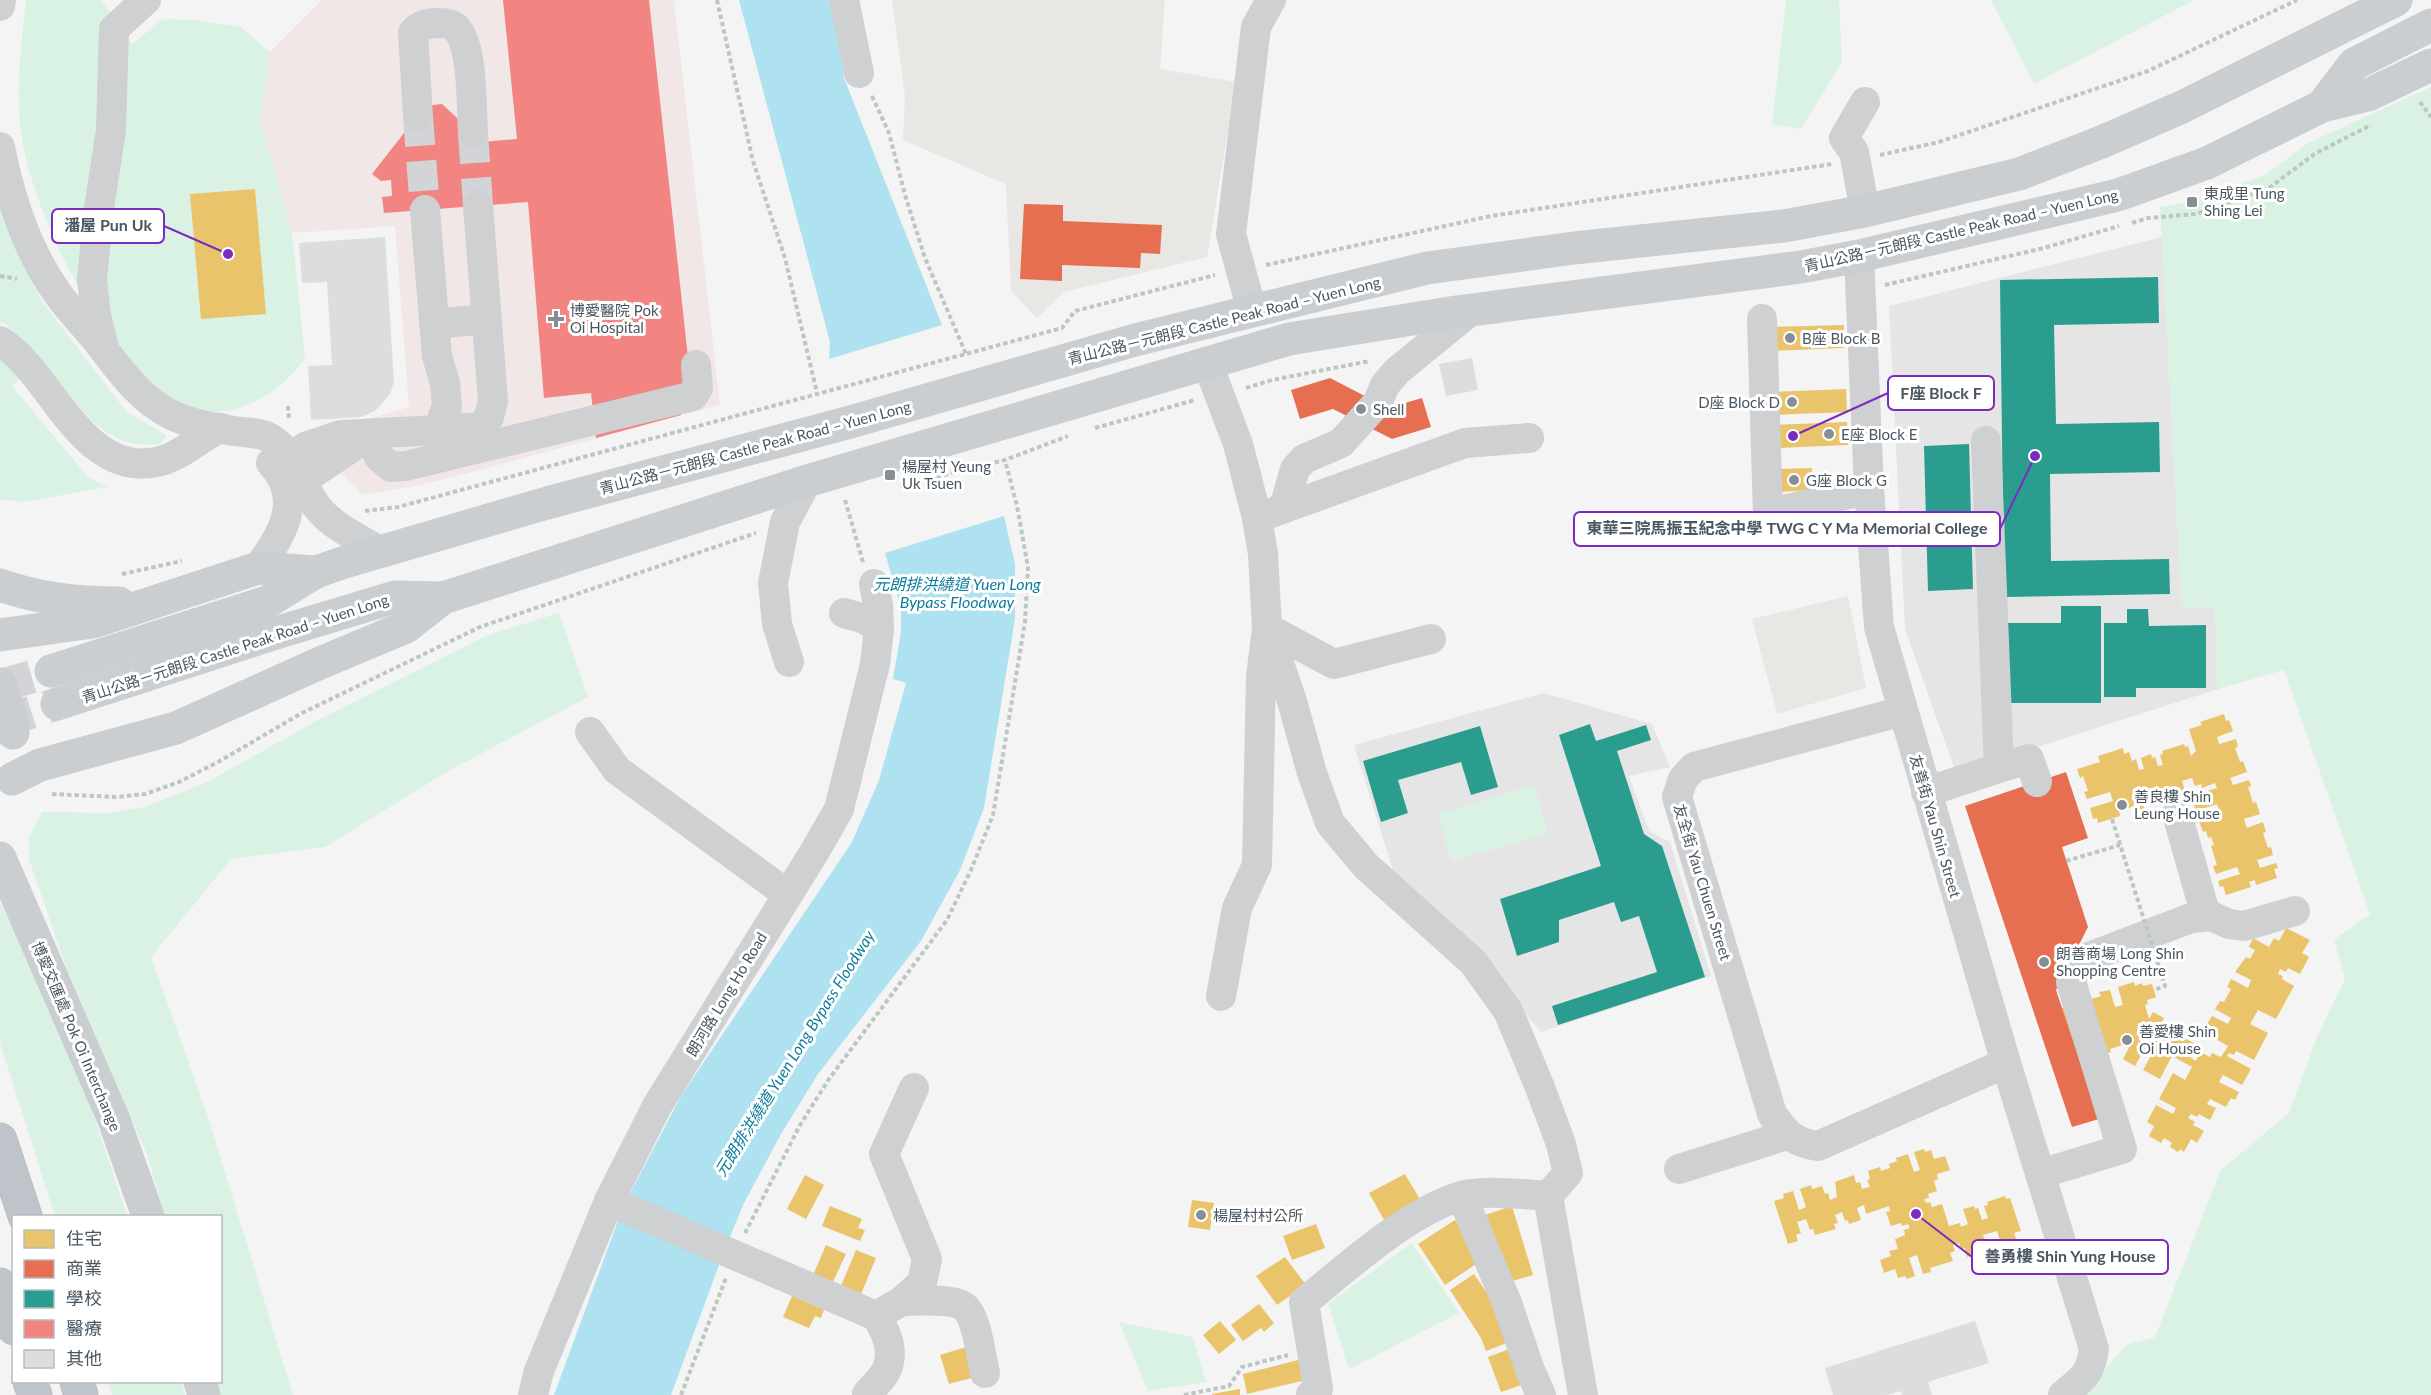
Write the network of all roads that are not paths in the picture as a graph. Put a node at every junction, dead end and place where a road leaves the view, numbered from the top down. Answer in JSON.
{"nodes":[{"id":1,"x":1,"y":0,"type":"edge"},
{"id":2,"x":146,"y":0,"type":"edge"},
{"id":3,"x":844,"y":0,"type":"edge"},
{"id":4,"x":1271,"y":0,"type":"edge"},
{"id":5,"x":2396,"y":0,"type":"edge"},
{"id":6,"x":0,"y":6,"type":"edge"},
{"id":7,"x":2431,"y":25,"type":"edge"},
{"id":8,"x":2431,"y":65,"type":"edge"},
{"id":9,"x":859,"y":73,"type":"road end"},
{"id":10,"x":1865,"y":102,"type":"dead end"},
{"id":11,"x":2322,"y":106,"type":"junction"},
{"id":12,"x":418,"y":116,"type":"tunnel mouth"},
{"id":13,"x":473,"y":133,"type":"tunnel mouth"},
{"id":14,"x":0,"y":147,"type":"edge"},
{"id":15,"x":478,"y":206,"type":"tunnel mouth"},
{"id":16,"x":425,"y":210,"type":"tunnel mouth"},
{"id":17,"x":1865,"y":211,"type":"junction"},
{"id":18,"x":1859,"y":256,"type":"junction"},
{"id":19,"x":1473,"y":309,"type":"junction"},
{"id":20,"x":1252,"y":311,"type":"junction"},
{"id":21,"x":486,"y":319,"type":"junction"},
{"id":22,"x":1762,"y":319,"type":"dead end"},
{"id":23,"x":434,"y":324,"type":"junction"},
{"id":24,"x":0,"y":341,"type":"edge"},
{"id":25,"x":104,"y":350,"type":"junction"},
{"id":26,"x":1207,"y":362,"type":"junction"},
{"id":27,"x":696,"y":365,"type":"dead end"},
{"id":28,"x":228,"y":430,"type":"junction"},
{"id":29,"x":438,"y":430,"type":"junction"},
{"id":30,"x":370,"y":435,"type":"junction"},
{"id":31,"x":1529,"y":438,"type":"dead end"},
{"id":32,"x":1986,"y":441,"type":"dead end"},
{"id":33,"x":289,"y":474,"type":"junction"},
{"id":34,"x":807,"y":481,"type":"junction"},
{"id":35,"x":1869,"y":489,"type":"junction"},
{"id":36,"x":1270,"y":513,"type":"junction"},
{"id":37,"x":381,"y":552,"type":"junction"},
{"id":38,"x":258,"y":568,"type":"junction"},
{"id":39,"x":316,"y":572,"type":"junction"},
{"id":40,"x":869,"y":575,"type":"road end"},
{"id":41,"x":0,"y":585,"type":"edge"},
{"id":42,"x":443,"y":598,"type":"junction"},
{"id":43,"x":147,"y":604,"type":"junction"},
{"id":44,"x":844,"y":613,"type":"dead end"},
{"id":45,"x":1267,"y":628,"type":"junction"},
{"id":46,"x":879,"y":629,"type":"junction"},
{"id":47,"x":0,"y":636,"type":"edge"},
{"id":48,"x":1431,"y":639,"type":"dead end"},
{"id":49,"x":789,"y":663,"type":"dead end"},
{"id":50,"x":51,"y":671,"type":"tunnel mouth"},
{"id":51,"x":0,"y":684,"type":"edge"},
{"id":52,"x":57,"y":704,"type":"tunnel mouth"},
{"id":53,"x":1903,"y":711,"type":"junction"},
{"id":54,"x":590,"y":732,"type":"dead end"},
{"id":55,"x":1999,"y":768,"type":"junction"},
{"id":56,"x":2037,"y":782,"type":"dead end"},
{"id":57,"x":6,"y":790,"type":"edge"},
{"id":58,"x":1926,"y":792,"type":"junction"},
{"id":59,"x":2177,"y":814,"type":"dead end"},
{"id":60,"x":0,"y":858,"type":"edge"},
{"id":61,"x":787,"y":894,"type":"junction"},
{"id":62,"x":2295,"y":911,"type":"dead end"},
{"id":63,"x":2206,"y":916,"type":"junction"},
{"id":64,"x":1221,"y":996,"type":"dead end"},
{"id":65,"x":2006,"y":1063,"type":"junction"},
{"id":66,"x":914,"y":1088,"type":"dead end"},
{"id":67,"x":1787,"y":1135,"type":"junction"},
{"id":68,"x":0,"y":1140,"type":"edge"},
{"id":69,"x":1679,"y":1169,"type":"dead end"},
{"id":70,"x":2040,"y":1174,"type":"junction"},
{"id":71,"x":1462,"y":1196,"type":"junction"},
{"id":72,"x":1548,"y":1196,"type":"junction"},
{"id":73,"x":609,"y":1201,"type":"junction"},
{"id":74,"x":24,"y":1215,"type":"edge"},
{"id":75,"x":148,"y":1215,"type":"edge"},
{"id":76,"x":0,"y":1285,"type":"edge"},
{"id":77,"x":889,"y":1308,"type":"junction"},
{"id":78,"x":12,"y":1322,"type":"edge"},
{"id":79,"x":985,"y":1373,"type":"dead end"},
{"id":80,"x":2074,"y":1386,"type":"edge"},
{"id":81,"x":867,"y":1394,"type":"edge"},
{"id":82,"x":532,"y":1395,"type":"edge"},
{"id":83,"x":1311,"y":1395,"type":"edge"},
{"id":84,"x":1541,"y":1395,"type":"edge"},
{"id":85,"x":1583,"y":1395,"type":"edge"}],
"edges":[{"from":1,"to":6,"type":"street"},
{"from":2,"to":25,"type":"street"},
{"from":3,"to":9,"type":"street"},
{"from":4,"to":20,"type":"street"},
{"from":5,"to":17,"type":"main road","name":"青山公路－元朗段 Castle Peak Road – Yuen Long"},
{"from":7,"to":11,"type":"main road","name":"青山公路－元朗段 Castle Peak Road – Yuen Long"},
{"from":8,"to":11,"type":"main road","name":"青山公路－元朗段 Castle Peak Road – Yuen Long"},
{"from":10,"to":17,"type":"street"},
{"from":11,"to":18,"type":"main road","name":"青山公路－元朗段 Castle Peak Road – Yuen Long"},
{"from":12,"to":13,"type":"street"},
{"from":14,"to":25,"type":"street"},
{"from":15,"to":21,"type":"street"},
{"from":16,"to":23,"type":"street"},
{"from":17,"to":20,"type":"main road","name":"青山公路－元朗段 Castle Peak Road – Yuen Long"},
{"from":18,"to":19,"type":"main road","name":"青山公路－元朗段 Castle Peak Road – Yuen Long"},
{"from":18,"to":35,"type":"street","name":"友善街 Yau Shin Street"},
{"from":19,"to":26,"type":"main road","name":"青山公路－元朗段 Castle Peak Road – Yuen Long"},
{"from":19,"to":36,"type":"street"},
{"from":20,"to":37,"type":"main road","name":"青山公路－元朗段 Castle Peak Road – Yuen Long"},
{"from":21,"to":23,"type":"street"},
{"from":21,"to":29,"type":"street"},
{"from":22,"to":35,"type":"street"},
{"from":23,"to":29,"type":"street"},
{"from":24,"to":28,"type":"street"},
{"from":25,"to":28,"type":"street"},
{"from":26,"to":34,"type":"main road","name":"青山公路－元朗段 Castle Peak Road – Yuen Long"},
{"from":26,"to":36,"type":"street"},
{"from":27,"to":30,"type":"street"},
{"from":28,"to":33,"type":"street"},
{"from":29,"to":30,"type":"street"},
{"from":30,"to":33,"type":"street"},
{"from":31,"to":36,"type":"street"},
{"from":32,"to":55,"type":"street"},
{"from":33,"to":37,"type":"street"},
{"from":33,"to":38,"type":"street"},
{"from":34,"to":42,"type":"main road","name":"青山公路－元朗段 Castle Peak Road – Yuen Long"},
{"from":34,"to":49,"type":"street"},
{"from":35,"to":53,"type":"street","name":"友善街 Yau Shin Street"},
{"from":36,"to":45,"type":"street"},
{"from":37,"to":39,"type":"main road","name":"青山公路－元朗段 Castle Peak Road – Yuen Long"},
{"from":38,"to":39,"type":"main road"},
{"from":38,"to":43,"type":"main road"},
{"from":39,"to":50,"type":"main road","name":"青山公路－元朗段 Castle Peak Road – Yuen Long"},
{"from":40,"to":46,"type":"street","name":"朗河路 Long Ho Road"},
{"from":41,"to":43,"type":"main road"},
{"from":42,"to":52,"type":"main road","name":"青山公路－元朗段 Castle Peak Road – Yuen Long"},
{"from":42,"to":57,"type":"main road"},
{"from":43,"to":47,"type":"main road"},
{"from":44,"to":46,"type":"street"},
{"from":45,"to":48,"type":"street"},
{"from":45,"to":64,"type":"street"},
{"from":45,"to":72,"type":"street"},
{"from":46,"to":61,"type":"street","name":"朗河路 Long Ho Road"},
{"from":51,"to":57,"type":"main road","bridge":true},
{"from":53,"to":58,"type":"street","name":"友善街 Yau Shin Street"},
{"from":53,"to":67,"type":"street","name":"友全街 Yau Chuen Street"},
{"from":54,"to":61,"type":"street"},
{"from":55,"to":56,"type":"street"},
{"from":55,"to":58,"type":"street"},
{"from":58,"to":65,"type":"street","name":"友善街 Yau Shin Street"},
{"from":59,"to":63,"type":"street"},
{"from":60,"to":75,"type":"main road","name":"博愛交匯處 Pok Oi Interchange"},
{"from":61,"to":73,"type":"street","name":"朗河路 Long Ho Road"},
{"from":62,"to":63,"type":"street"},
{"from":63,"to":70,"type":"street"},
{"from":65,"to":67,"type":"street"},
{"from":65,"to":70,"type":"street","name":"友善街 Yau Shin Street"},
{"from":66,"to":77,"type":"street"},
{"from":67,"to":69,"type":"street"},
{"from":68,"to":74,"type":"highway"},
{"from":70,"to":80,"type":"street","name":"友善街 Yau Shin Street"},
{"from":71,"to":72,"type":"street"},
{"from":71,"to":83,"type":"street"},
{"from":71,"to":84,"type":"street"},
{"from":72,"to":85,"type":"street"},
{"from":73,"to":77,"type":"street"},
{"from":73,"to":82,"type":"street","name":"朗河路 Long Ho Road"},
{"from":76,"to":78,"type":"highway"},
{"from":77,"to":79,"type":"street"},
{"from":77,"to":81,"type":"street"}]}
